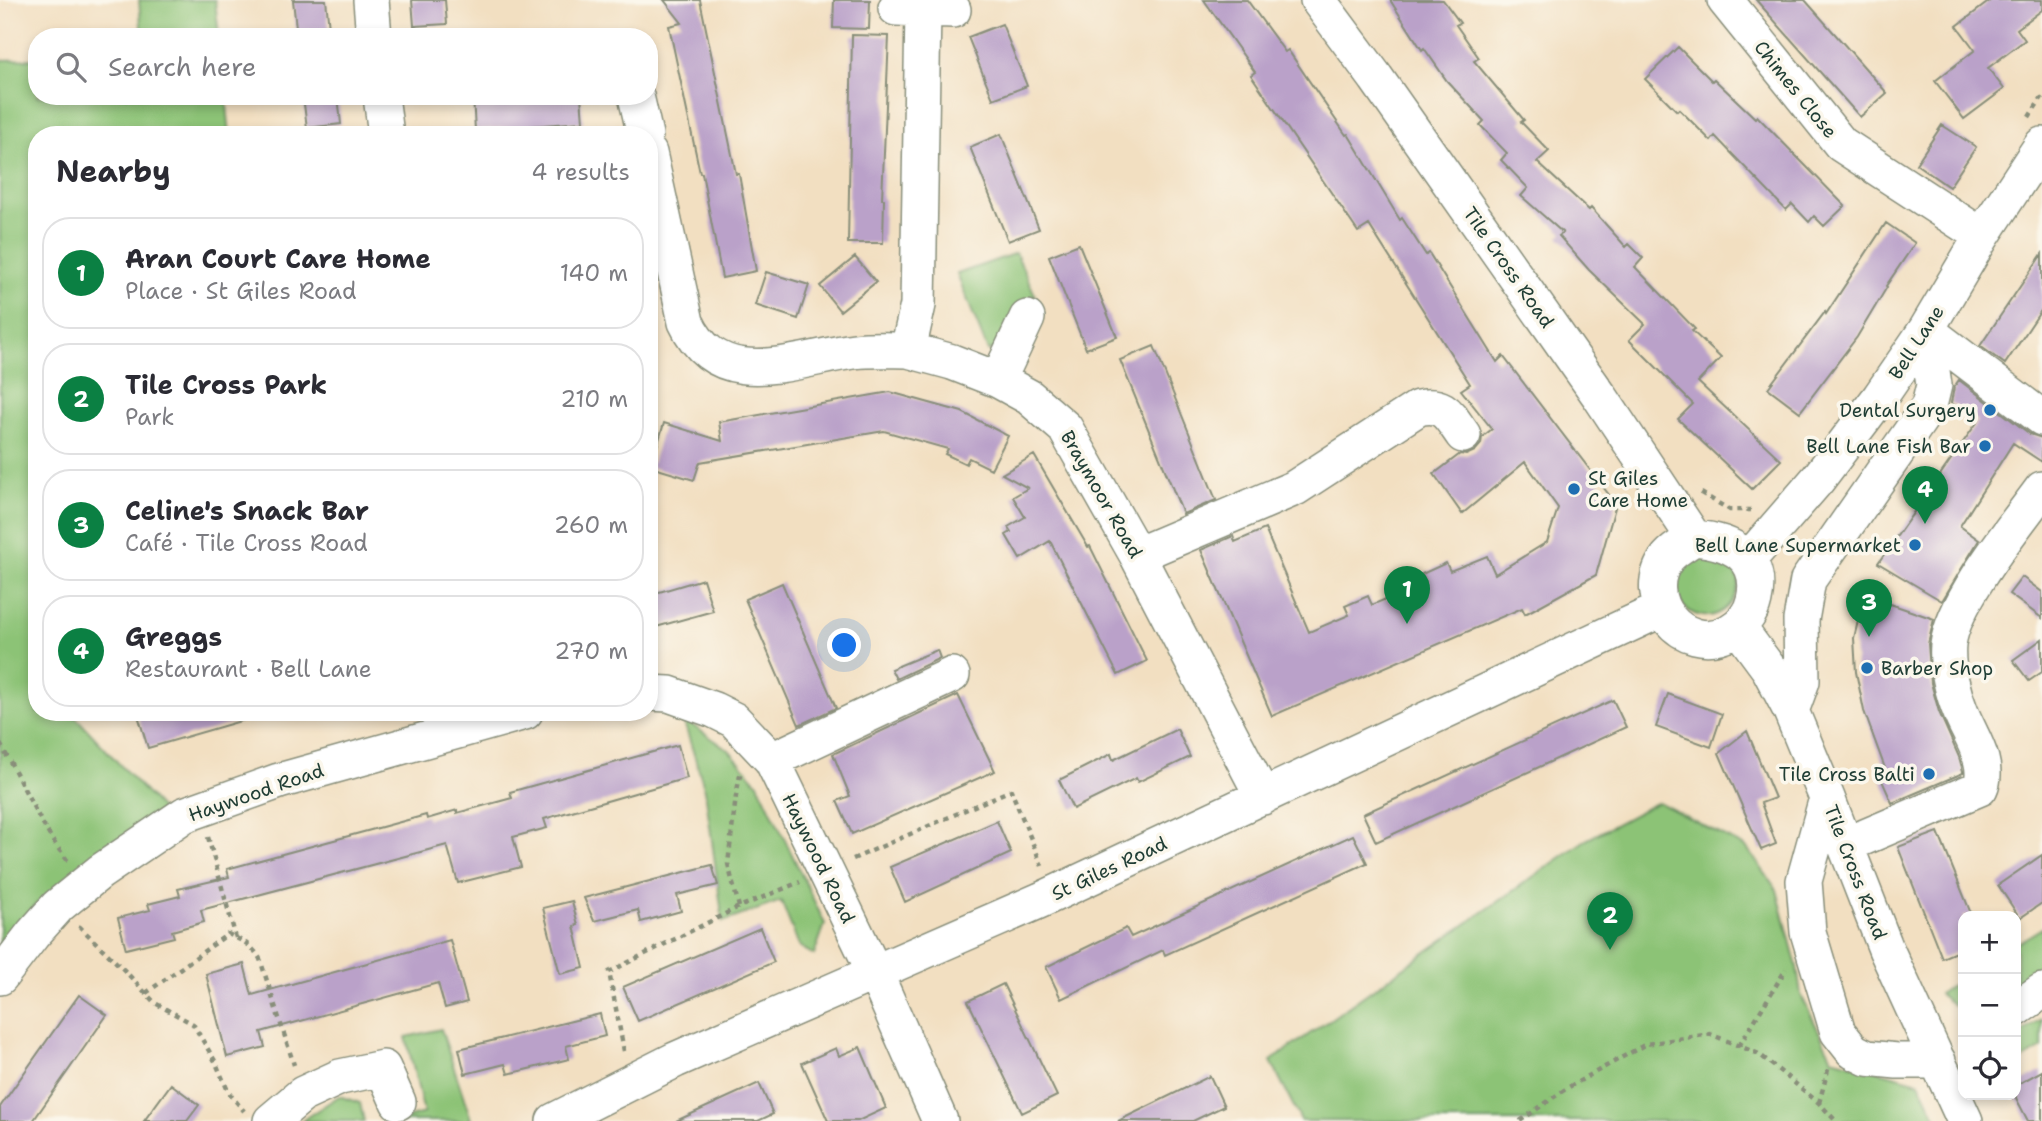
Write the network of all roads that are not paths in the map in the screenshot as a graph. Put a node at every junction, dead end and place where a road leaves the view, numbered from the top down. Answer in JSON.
{"nodes":[{"id":1,"x":371,"y":0,"type":"edge"},
{"id":2,"x":1318,"y":0,"type":"edge"},
{"id":3,"x":1724,"y":0,"type":"edge"},
{"id":4,"x":924,"y":9,"type":"dead end"},
{"id":5,"x":373,"y":28,"type":"edge"},
{"id":6,"x":382,"y":105,"type":"edge"},
{"id":7,"x":638,"y":105,"type":"edge"},
{"id":8,"x":385,"y":126,"type":"edge"},
{"id":9,"x":643,"y":126,"type":"edge"},
{"id":10,"x":2035,"y":133,"type":"edge"},
{"id":11,"x":658,"y":194,"type":"edge"},
{"id":12,"x":1982,"y":236,"type":"junction"},
{"id":13,"x":1027,"y":318,"type":"dead end"},
{"id":14,"x":1926,"y":330,"type":"junction"},
{"id":15,"x":908,"y":350,"type":"junction"},
{"id":16,"x":998,"y":380,"type":"junction"},
{"id":17,"x":2042,"y":418,"type":"edge"},
{"id":18,"x":1463,"y":435,"type":"dead end"},
{"id":19,"x":2042,"y":489,"type":"edge"},
{"id":20,"x":1694,"y":538,"type":"junction"},
{"id":21,"x":1137,"y":555,"type":"junction"},
{"id":22,"x":1748,"y":560,"type":"junction"},
{"id":23,"x":1662,"y":609,"type":"junction"},
{"id":24,"x":1738,"y":627,"type":"junction"},
{"id":25,"x":952,"y":675,"type":"dead end"},
{"id":26,"x":658,"y":693,"type":"edge"},
{"id":27,"x":1791,"y":711,"type":"junction"},
{"id":28,"x":486,"y":721,"type":"edge"},
{"id":29,"x":760,"y":748,"type":"junction"},
{"id":30,"x":1264,"y":797,"type":"junction"},
{"id":31,"x":1828,"y":798,"type":"junction"},
{"id":32,"x":1846,"y":845,"type":"junction"},
{"id":33,"x":875,"y":973,"type":"junction"},
{"id":34,"x":0,"y":977,"type":"edge"},
{"id":35,"x":2042,"y":991,"type":"edge"},
{"id":36,"x":2021,"y":1006,"type":"edge"},
{"id":37,"x":1951,"y":1052,"type":"edge"},
{"id":38,"x":398,"y":1102,"type":"dead end"},
{"id":39,"x":259,"y":1117,"type":"edge"},
{"id":40,"x":554,"y":1121,"type":"edge"},
{"id":41,"x":940,"y":1121,"type":"edge"},
{"id":42,"x":1965,"y":1121,"type":"edge"}],
"edges":[{"from":1,"to":5,"type":"street"},
{"from":2,"to":20,"type":"street","name":"Tile Cross Road"},
{"from":3,"to":12,"type":"street","name":"Chimes Close"},
{"from":4,"to":15,"type":"street"},
{"from":6,"to":8,"type":"street"},
{"from":7,"to":9,"type":"street"},
{"from":10,"to":12,"type":"street","name":"Bell Lane"},
{"from":11,"to":15,"type":"street","name":"Braymoor Road"},
{"from":12,"to":14,"type":"street","name":"Bell Lane"},
{"from":13,"to":16,"type":"street"},
{"from":14,"to":17,"type":"street"},
{"from":14,"to":22,"type":"street","name":"Bell Lane"},
{"from":14,"to":27,"type":"street"},
{"from":15,"to":16,"type":"street","name":"Braymoor Road"},
{"from":16,"to":21,"type":"street","name":"Braymoor Road"},
{"from":18,"to":21,"type":"street"},
{"from":19,"to":32,"type":"street"},
{"from":20,"to":22,"type":"street"},
{"from":20,"to":23,"type":"street"},
{"from":21,"to":30,"type":"street","name":"Braymoor Road"},
{"from":22,"to":24,"type":"street"},
{"from":23,"to":24,"type":"street"},
{"from":23,"to":30,"type":"street","name":"St Giles Road"},
{"from":24,"to":27,"type":"street","name":"Tile Cross Road"},
{"from":25,"to":29,"type":"street"},
{"from":26,"to":29,"type":"street","name":"Haywood Road"},
{"from":27,"to":31,"type":"street","name":"Tile Cross Road"},
{"from":28,"to":34,"type":"street","name":"Haywood Road"},
{"from":29,"to":33,"type":"street","name":"Haywood Road"},
{"from":30,"to":33,"type":"street","name":"St Giles Road"},
{"from":31,"to":32,"type":"street","name":"Tile Cross Road"},
{"from":31,"to":37,"type":"street"},
{"from":32,"to":37,"type":"street","name":"Tile Cross Road"},
{"from":33,"to":40,"type":"street","name":"St Giles Road"},
{"from":33,"to":41,"type":"street","name":"Haywood Road"},
{"from":35,"to":36,"type":"street"},
{"from":37,"to":42,"type":"street","name":"Tile Cross Road"},
{"from":38,"to":39,"type":"street"}]}
